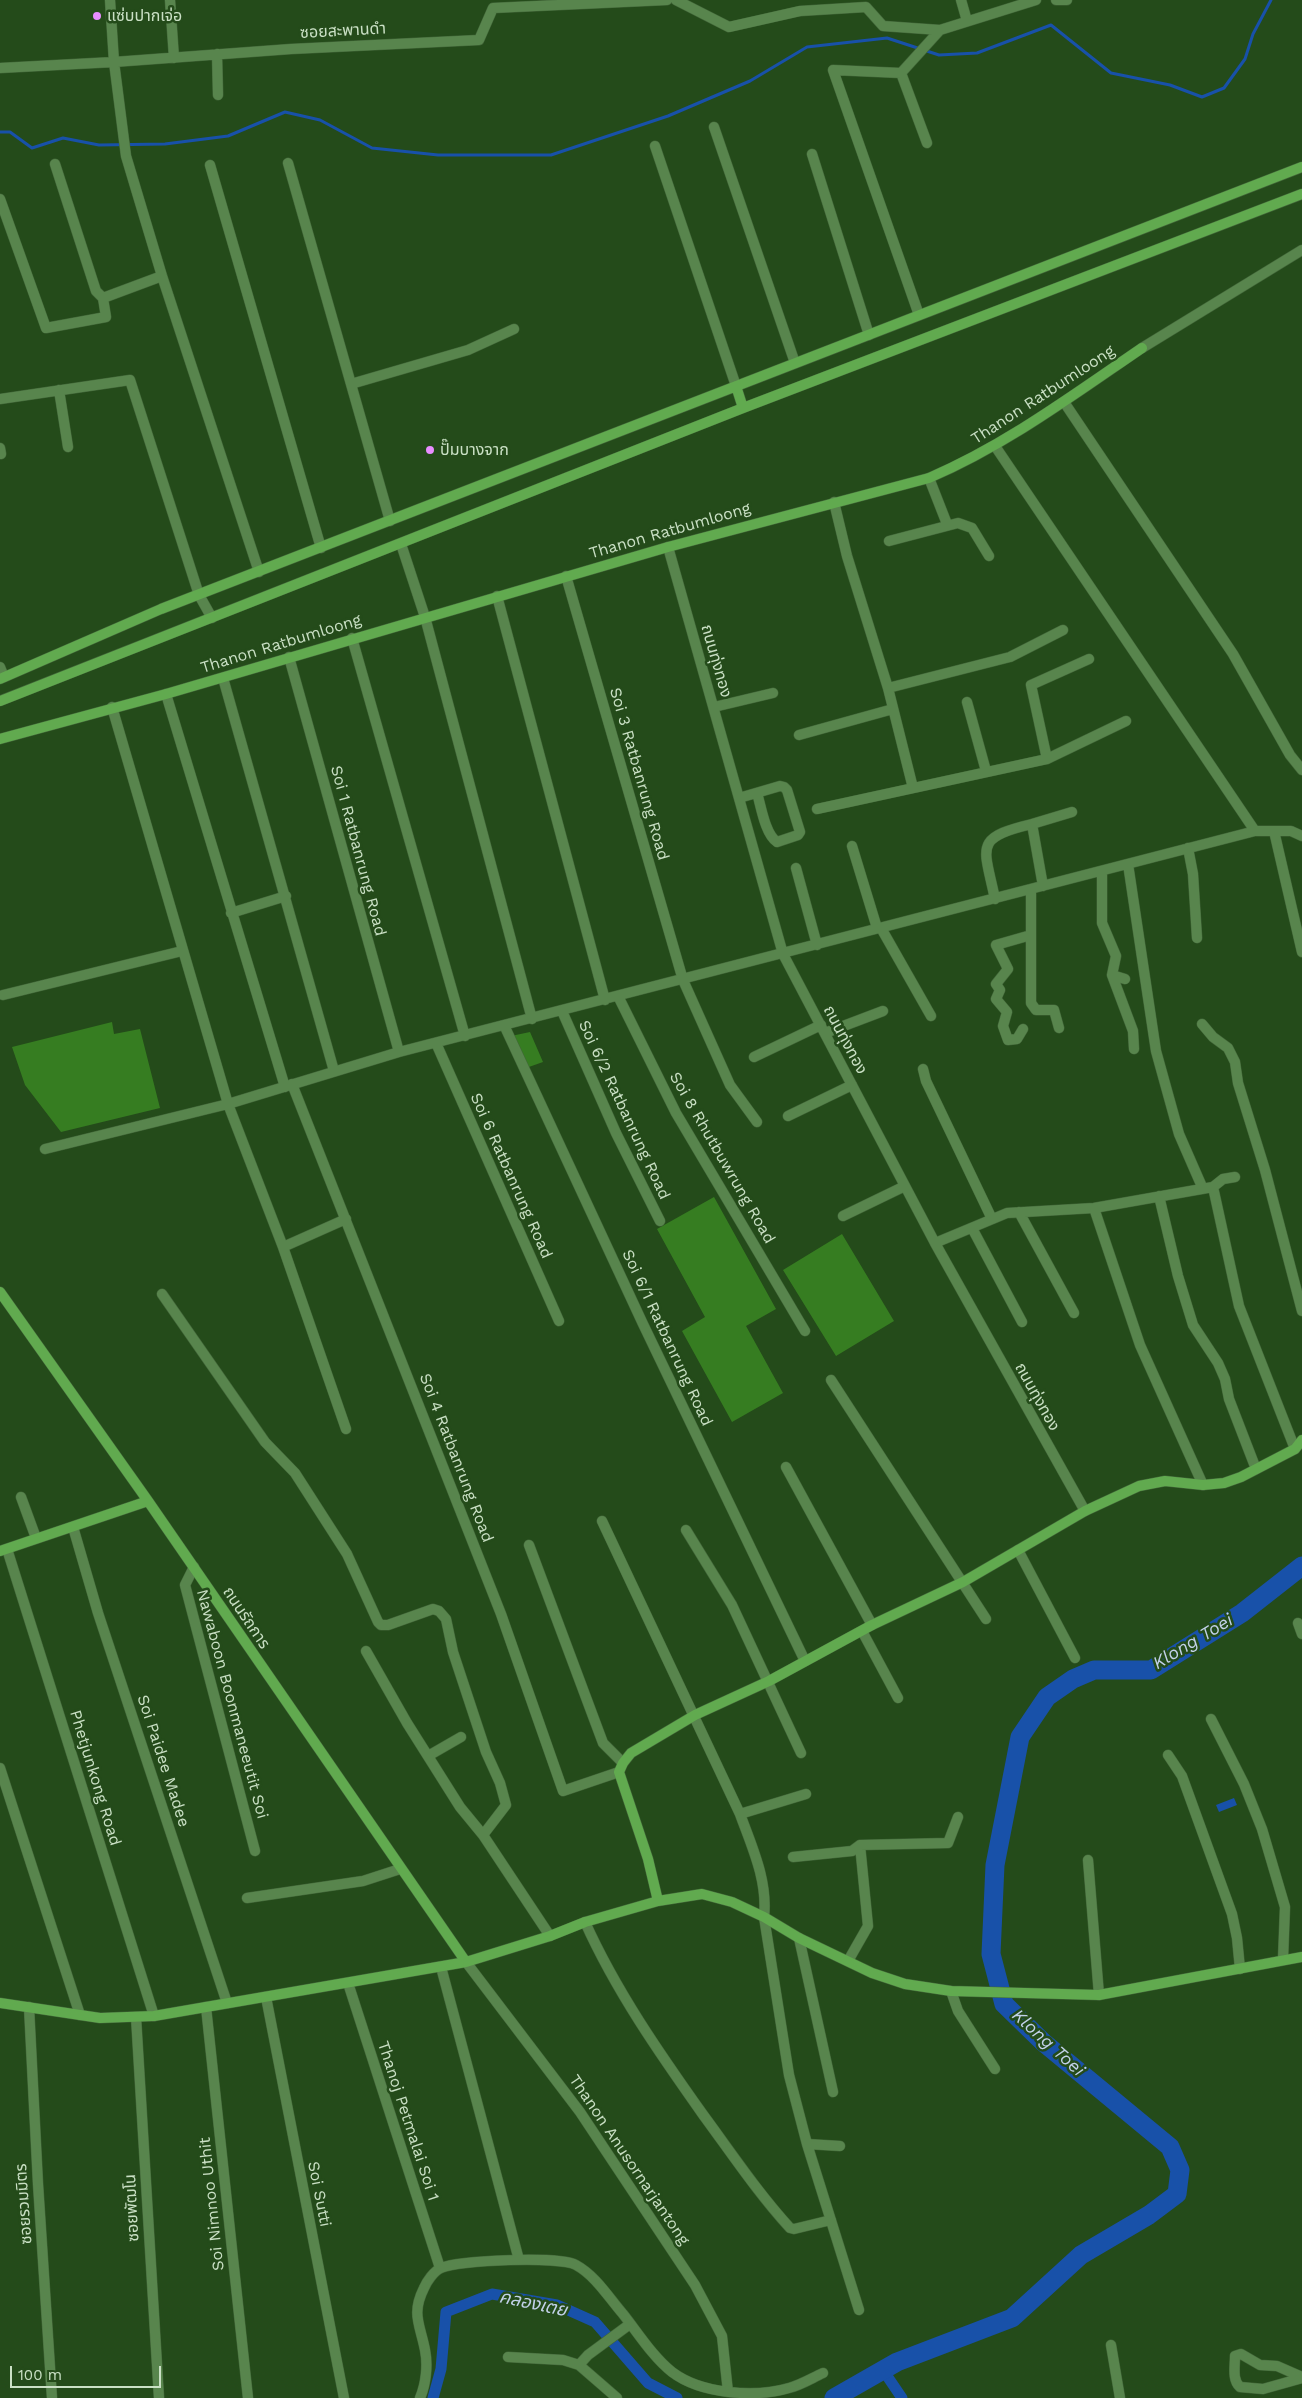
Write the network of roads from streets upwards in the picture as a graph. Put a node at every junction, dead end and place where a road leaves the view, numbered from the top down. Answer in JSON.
{"nodes":[{"id":1,"x":110,"y":0,"type":"edge"},
{"id":2,"x":170,"y":0,"type":"edge"},
{"id":3,"x":667,"y":0,"type":"edge"},
{"id":4,"x":676,"y":0,"type":"edge"},
{"id":5,"x":961,"y":0,"type":"edge"},
{"id":6,"x":1036,"y":0,"type":"edge"},
{"id":7,"x":1056,"y":0,"type":"edge"},
{"id":8,"x":1067,"y":0,"type":"edge"},
{"id":9,"x":967,"y":22,"type":"junction"},
{"id":10,"x":940,"y":30,"type":"junction"},
{"id":11,"x":217,"y":54,"type":"junction"},
{"id":12,"x":174,"y":58,"type":"junction"},
{"id":13,"x":114,"y":62,"type":"junction"},
{"id":14,"x":0,"y":68,"type":"edge"},
{"id":15,"x":901,"y":73,"type":"junction"},
{"id":16,"x":218,"y":95,"type":"dead end"},
{"id":17,"x":714,"y":127,"type":"dead end"},
{"id":18,"x":927,"y":143,"type":"dead end"},
{"id":19,"x":655,"y":146,"type":"dead end"},
{"id":20,"x":812,"y":154,"type":"dead end"},
{"id":21,"x":288,"y":163,"type":"dead end"},
{"id":22,"x":55,"y":164,"type":"dead end"},
{"id":23,"x":210,"y":165,"type":"dead end"},
{"id":24,"x":1302,"y":167,"type":"edge"},
{"id":25,"x":1302,"y":194,"type":"edge"},
{"id":26,"x":0,"y":199,"type":"edge"},
{"id":27,"x":1302,"y":250,"type":"edge"},
{"id":28,"x":162,"y":276,"type":"junction"},
{"id":29,"x":103,"y":298,"type":"junction"},
{"id":30,"x":919,"y":316,"type":"junction"},
{"id":31,"x":514,"y":329,"type":"dead end"},
{"id":32,"x":869,"y":335,"type":"junction"},
{"id":33,"x":795,"y":363,"type":"junction"},
{"id":34,"x":351,"y":384,"type":"junction"},
{"id":35,"x":736,"y":386,"type":"junction"},
{"id":36,"x":59,"y":390,"type":"junction"},
{"id":37,"x":0,"y":399,"type":"edge"},
{"id":38,"x":1064,"y":402,"type":"junction"},
{"id":39,"x":743,"y":408,"type":"junction"},
{"id":40,"x":995,"y":446,"type":"junction"},
{"id":41,"x":68,"y":447,"type":"dead end"},
{"id":42,"x":929,"y":478,"type":"junction"},
{"id":43,"x":834,"y":502,"type":"junction"},
{"id":44,"x":390,"y":521,"type":"junction"},
{"id":45,"x":947,"y":524,"type":"junction"},
{"id":46,"x":889,"y":542,"type":"dead end"},
{"id":47,"x":402,"y":544,"type":"junction"},
{"id":48,"x":668,"y":547,"type":"junction"},
{"id":49,"x":321,"y":548,"type":"junction"},
{"id":50,"x":989,"y":556,"type":"dead end"},
{"id":51,"x":259,"y":572,"type":"junction"},
{"id":52,"x":566,"y":576,"type":"junction"},
{"id":53,"x":199,"y":595,"type":"junction"},
{"id":54,"x":497,"y":596,"type":"junction"},
{"id":55,"x":425,"y":617,"type":"junction"},
{"id":56,"x":212,"y":618,"type":"junction"},
{"id":57,"x":1063,"y":630,"type":"dead end"},
{"id":58,"x":352,"y":638,"type":"junction"},
{"id":59,"x":289,"y":657,"type":"junction"},
{"id":60,"x":1089,"y":659,"type":"dead end"},
{"id":61,"x":1,"y":674,"type":"edge"},
{"id":62,"x":224,"y":678,"type":"junction"},
{"id":63,"x":888,"y":688,"type":"junction"},
{"id":64,"x":773,"y":693,"type":"dead end"},
{"id":65,"x":166,"y":694,"type":"junction"},
{"id":66,"x":0,"y":701,"type":"edge"},
{"id":67,"x":967,"y":702,"type":"dead end"},
{"id":68,"x":112,"y":707,"type":"junction"},
{"id":69,"x":714,"y":707,"type":"junction"},
{"id":70,"x":893,"y":709,"type":"junction"},
{"id":71,"x":1126,"y":721,"type":"dead end"},
{"id":72,"x":799,"y":735,"type":"dead end"},
{"id":73,"x":0,"y":739,"type":"edge"},
{"id":74,"x":1047,"y":758,"type":"junction"},
{"id":75,"x":1302,"y":770,"type":"edge"},
{"id":76,"x":986,"y":771,"type":"junction"},
{"id":77,"x":913,"y":788,"type":"junction"},
{"id":78,"x":757,"y":793,"type":"junction"},
{"id":79,"x":739,"y":798,"type":"junction"},
{"id":80,"x":817,"y":808,"type":"dead end"},
{"id":81,"x":1072,"y":812,"type":"dead end"},
{"id":82,"x":1032,"y":824,"type":"junction"},
{"id":83,"x":1255,"y":831,"type":"junction"},
{"id":84,"x":1274,"y":831,"type":"junction"},
{"id":85,"x":1302,"y":836,"type":"edge"},
{"id":86,"x":852,"y":846,"type":"dead end"},
{"id":87,"x":1188,"y":848,"type":"junction"},
{"id":88,"x":1128,"y":864,"type":"junction"},
{"id":89,"x":796,"y":868,"type":"dead end"},
{"id":90,"x":1102,"y":871,"type":"junction"},
{"id":91,"x":1043,"y":886,"type":"junction"},
{"id":92,"x":1031,"y":889,"type":"junction"},
{"id":93,"x":286,"y":896,"type":"junction"},
{"id":94,"x":995,"y":899,"type":"junction"},
{"id":95,"x":231,"y":913,"type":"junction"},
{"id":96,"x":879,"y":928,"type":"junction"},
{"id":97,"x":1031,"y":935,"type":"junction"},
{"id":98,"x":1197,"y":938,"type":"dead end"},
{"id":99,"x":817,"y":944,"type":"junction"},
{"id":100,"x":182,"y":951,"type":"junction"},
{"id":101,"x":1302,"y":952,"type":"edge"},
{"id":102,"x":783,"y":954,"type":"junction"},
{"id":103,"x":1112,"y":975,"type":"junction"},
{"id":104,"x":1125,"y":979,"type":"dead end"},
{"id":105,"x":682,"y":980,"type":"junction"},
{"id":106,"x":3,"y":995,"type":"dead end"},
{"id":107,"x":618,"y":996,"type":"junction"},
{"id":108,"x":605,"y":1000,"type":"junction"},
{"id":109,"x":562,"y":1011,"type":"junction"},
{"id":110,"x":883,"y":1011,"type":"dead end"},
{"id":111,"x":931,"y":1016,"type":"dead end"},
{"id":112,"x":532,"y":1019,"type":"junction"},
{"id":113,"x":1202,"y":1024,"type":"dead end"},
{"id":114,"x":504,"y":1025,"type":"junction"},
{"id":115,"x":1059,"y":1028,"type":"dead end"},
{"id":116,"x":823,"y":1029,"type":"junction"},
{"id":117,"x":1023,"y":1029,"type":"dead end"},
{"id":118,"x":465,"y":1036,"type":"junction"},
{"id":119,"x":436,"y":1043,"type":"junction"},
{"id":120,"x":1134,"y":1049,"type":"dead end"},
{"id":121,"x":399,"y":1052,"type":"junction"},
{"id":122,"x":754,"y":1056,"type":"dead end"},
{"id":123,"x":923,"y":1069,"type":"dead end"},
{"id":124,"x":334,"y":1071,"type":"junction"},
{"id":125,"x":289,"y":1085,"type":"junction"},
{"id":126,"x":852,"y":1085,"type":"junction"},
{"id":127,"x":228,"y":1104,"type":"junction"},
{"id":128,"x":788,"y":1116,"type":"dead end"},
{"id":129,"x":757,"y":1122,"type":"dead end"},
{"id":130,"x":44,"y":1149,"type":"dead end"},
{"id":131,"x":1235,"y":1177,"type":"dead end"},
{"id":132,"x":905,"y":1186,"type":"junction"},
{"id":133,"x":1213,"y":1187,"type":"junction"},
{"id":134,"x":1203,"y":1189,"type":"junction"},
{"id":135,"x":1159,"y":1196,"type":"junction"},
{"id":136,"x":1094,"y":1208,"type":"junction"},
{"id":137,"x":1019,"y":1212,"type":"junction"},
{"id":138,"x":843,"y":1216,"type":"dead end"},
{"id":139,"x":346,"y":1219,"type":"junction"},
{"id":140,"x":992,"y":1219,"type":"junction"},
{"id":141,"x":660,"y":1221,"type":"dead end"},
{"id":142,"x":972,"y":1228,"type":"junction"},
{"id":143,"x":935,"y":1243,"type":"junction"},
{"id":144,"x":283,"y":1247,"type":"junction"},
{"id":145,"x":0,"y":1292,"type":"edge"},
{"id":146,"x":162,"y":1294,"type":"dead end"},
{"id":147,"x":1302,"y":1311,"type":"edge"},
{"id":148,"x":1074,"y":1313,"type":"dead end"},
{"id":149,"x":559,"y":1321,"type":"dead end"},
{"id":150,"x":1022,"y":1322,"type":"dead end"},
{"id":151,"x":805,"y":1331,"type":"dead end"},
{"id":152,"x":831,"y":1380,"type":"dead end"},
{"id":153,"x":346,"y":1429,"type":"dead end"},
{"id":154,"x":1302,"y":1440,"type":"edge"},
{"id":155,"x":1295,"y":1449,"type":"junction"},
{"id":156,"x":786,"y":1467,"type":"dead end"},
{"id":157,"x":1256,"y":1468,"type":"junction"},
{"id":158,"x":1203,"y":1485,"type":"junction"},
{"id":159,"x":21,"y":1497,"type":"dead end"},
{"id":160,"x":148,"y":1501,"type":"junction"},
{"id":161,"x":1085,"y":1512,"type":"junction"},
{"id":162,"x":602,"y":1521,"type":"dead end"},
{"id":163,"x":73,"y":1527,"type":"junction"},
{"id":164,"x":686,"y":1530,"type":"dead end"},
{"id":165,"x":36,"y":1538,"type":"junction"},
{"id":166,"x":528,"y":1545,"type":"dead end"},
{"id":167,"x":4,"y":1550,"type":"edge"},
{"id":168,"x":1018,"y":1550,"type":"junction"},
{"id":169,"x":194,"y":1567,"type":"junction"},
{"id":170,"x":963,"y":1582,"type":"junction"},
{"id":171,"x":986,"y":1619,"type":"dead end"},
{"id":172,"x":1298,"y":1623,"type":"dead end"},
{"id":173,"x":872,"y":1626,"type":"junction"},
{"id":174,"x":862,"y":1631,"type":"junction"},
{"id":175,"x":1302,"y":1634,"type":"edge"},
{"id":176,"x":366,"y":1651,"type":"dead end"},
{"id":177,"x":1075,"y":1658,"type":"dead end"},
{"id":178,"x":805,"y":1661,"type":"junction"},
{"id":179,"x":769,"y":1681,"type":"junction"},
{"id":180,"x":898,"y":1698,"type":"dead end"},
{"id":181,"x":695,"y":1715,"type":"junction"},
{"id":182,"x":1211,"y":1719,"type":"dead end"},
{"id":183,"x":461,"y":1737,"type":"dead end"},
{"id":184,"x":801,"y":1753,"type":"dead end"},
{"id":185,"x":1168,"y":1755,"type":"dead end"},
{"id":186,"x":428,"y":1756,"type":"junction"},
{"id":187,"x":0,"y":1768,"type":"edge"},
{"id":188,"x":621,"y":1768,"type":"junction"},
{"id":189,"x":806,"y":1794,"type":"dead end"},
{"id":190,"x":740,"y":1814,"type":"junction"},
{"id":191,"x":958,"y":1817,"type":"dead end"},
{"id":192,"x":483,"y":1835,"type":"junction"},
{"id":193,"x":860,"y":1846,"type":"junction"},
{"id":194,"x":255,"y":1850,"type":"dead end"},
{"id":195,"x":793,"y":1857,"type":"dead end"},
{"id":196,"x":1088,"y":1860,"type":"dead end"},
{"id":197,"x":400,"y":1869,"type":"junction"},
{"id":198,"x":247,"y":1898,"type":"dead end"},
{"id":199,"x":658,"y":1901,"type":"junction"},
{"id":200,"x":764,"y":1917,"type":"junction"},
{"id":201,"x":585,"y":1922,"type":"junction"},
{"id":202,"x":550,"y":1936,"type":"junction"},
{"id":203,"x":799,"y":1938,"type":"junction"},
{"id":204,"x":1302,"y":1957,"type":"edge"},
{"id":205,"x":1283,"y":1959,"type":"junction"},
{"id":206,"x":848,"y":1961,"type":"junction"},
{"id":207,"x":466,"y":1962,"type":"junction"},
{"id":208,"x":441,"y":1967,"type":"junction"},
{"id":209,"x":1240,"y":1969,"type":"junction"},
{"id":210,"x":348,"y":1983,"type":"junction"},
{"id":211,"x":950,"y":1991,"type":"junction"},
{"id":212,"x":1098,"y":1995,"type":"junction"},
{"id":213,"x":266,"y":1996,"type":"junction"},
{"id":214,"x":0,"y":2003,"type":"edge"},
{"id":215,"x":227,"y":2003,"type":"junction"},
{"id":216,"x":206,"y":2006,"type":"junction"},
{"id":217,"x":29,"y":2008,"type":"junction"},
{"id":218,"x":80,"y":2015,"type":"junction"},
{"id":219,"x":154,"y":2016,"type":"junction"},
{"id":220,"x":136,"y":2017,"type":"junction"},
{"id":221,"x":995,"y":2069,"type":"dead end"},
{"id":222,"x":833,"y":2092,"type":"dead end"},
{"id":223,"x":807,"y":2144,"type":"junction"},
{"id":224,"x":840,"y":2146,"type":"dead end"},
{"id":225,"x":830,"y":2220,"type":"junction"},
{"id":226,"x":519,"y":2260,"type":"junction"},
{"id":227,"x":440,"y":2268,"type":"junction"},
{"id":228,"x":858,"y":2310,"type":"dead end"},
{"id":229,"x":627,"y":2327,"type":"junction"},
{"id":230,"x":1112,"y":2345,"type":"dead end"},
{"id":231,"x":508,"y":2357,"type":"dead end"},
{"id":232,"x":579,"y":2365,"type":"junction"},
{"id":233,"x":823,"y":2373,"type":"dead end"},
{"id":234,"x":1302,"y":2377,"type":"edge"},
{"id":235,"x":728,"y":2392,"type":"junction"},
{"id":236,"x":52,"y":2398,"type":"edge"},
{"id":237,"x":158,"y":2398,"type":"edge"},
{"id":238,"x":248,"y":2398,"type":"edge"},
{"id":239,"x":344,"y":2398,"type":"edge"},
{"id":240,"x":420,"y":2398,"type":"edge"},
{"id":241,"x":617,"y":2398,"type":"edge"},
{"id":242,"x":1120,"y":2398,"type":"edge"}],
"edges":[{"from":1,"to":13,"type":"street"},
{"from":2,"to":12,"type":"street"},
{"from":3,"to":11,"type":"street","name":"ซอยสะพานดำ"},
{"from":4,"to":10,"type":"street"},
{"from":5,"to":9,"type":"street"},
{"from":6,"to":9,"type":"street"},
{"from":7,"to":8,"type":"street"},
{"from":9,"to":10,"type":"street"},
{"from":10,"to":15,"type":"street"},
{"from":11,"to":12,"type":"street","name":"ซอยสะพานดำ"},
{"from":11,"to":16,"type":"street"},
{"from":12,"to":13,"type":"street","name":"ซอยสะพานดำ"},
{"from":13,"to":14,"type":"street","name":"ซอยสะพานดำ"},
{"from":13,"to":28,"type":"street"},
{"from":15,"to":18,"type":"street"},
{"from":15,"to":30,"type":"street"},
{"from":17,"to":33,"type":"street"},
{"from":19,"to":35,"type":"street"},
{"from":20,"to":32,"type":"street"},
{"from":21,"to":34,"type":"street"},
{"from":22,"to":29,"type":"street"},
{"from":23,"to":49,"type":"street"},
{"from":24,"to":30,"type":"street"},
{"from":25,"to":39,"type":"street"},
{"from":26,"to":29,"type":"street"},
{"from":27,"to":38,"type":"street","name":"Thanon Ratbumloong"},
{"from":28,"to":29,"type":"street"},
{"from":28,"to":51,"type":"street"},
{"from":30,"to":32,"type":"street"},
{"from":31,"to":34,"type":"street"},
{"from":32,"to":33,"type":"street"},
{"from":33,"to":35,"type":"street"},
{"from":34,"to":44,"type":"street"},
{"from":35,"to":39,"type":"street"},
{"from":35,"to":44,"type":"street"},
{"from":36,"to":37,"type":"street"},
{"from":36,"to":41,"type":"street"},
{"from":36,"to":53,"type":"street"},
{"from":38,"to":40,"type":"street","name":"Thanon Ratbumloong"},
{"from":38,"to":75,"type":"street"},
{"from":39,"to":47,"type":"street"},
{"from":40,"to":42,"type":"street","name":"Thanon Ratbumloong"},
{"from":40,"to":83,"type":"street"},
{"from":42,"to":43,"type":"street","name":"Thanon Ratbumloong"},
{"from":42,"to":45,"type":"street"},
{"from":43,"to":48,"type":"street","name":"Thanon Ratbumloong"},
{"from":43,"to":63,"type":"street"},
{"from":44,"to":49,"type":"street"},
{"from":45,"to":46,"type":"street"},
{"from":45,"to":50,"type":"street"},
{"from":47,"to":55,"type":"street"},
{"from":47,"to":56,"type":"street"},
{"from":48,"to":52,"type":"street","name":"Thanon Ratbumloong"},
{"from":48,"to":69,"type":"street","name":"ถนนทุ่งทอง"},
{"from":49,"to":51,"type":"street"},
{"from":51,"to":53,"type":"street"},
{"from":52,"to":54,"type":"street","name":"Thanon Ratbumloong"},
{"from":52,"to":105,"type":"street","name":"Soi 3 Ratbanrung Road"},
{"from":53,"to":56,"type":"street"},
{"from":53,"to":61,"type":"street"},
{"from":54,"to":55,"type":"street","name":"Thanon Ratbumloong"},
{"from":54,"to":108,"type":"street"},
{"from":55,"to":58,"type":"street","name":"Thanon Ratbumloong"},
{"from":55,"to":112,"type":"street"},
{"from":56,"to":66,"type":"street"},
{"from":57,"to":63,"type":"street"},
{"from":58,"to":59,"type":"street","name":"Thanon Ratbumloong"},
{"from":58,"to":118,"type":"street"},
{"from":59,"to":62,"type":"street","name":"Thanon Ratbumloong"},
{"from":59,"to":121,"type":"street","name":"Soi 1 Ratbanrung Road"},
{"from":60,"to":74,"type":"street"},
{"from":62,"to":65,"type":"street","name":"Thanon Ratbumloong"},
{"from":62,"to":93,"type":"street"},
{"from":63,"to":70,"type":"street"},
{"from":64,"to":69,"type":"street"},
{"from":65,"to":68,"type":"street","name":"Thanon Ratbumloong"},
{"from":65,"to":95,"type":"street","name":"Soi 4 Ratbanrung Road"},
{"from":67,"to":76,"type":"street"},
{"from":68,"to":73,"type":"street","name":"Thanon Ratbumloong"},
{"from":68,"to":100,"type":"street"},
{"from":69,"to":79,"type":"street","name":"ถนนทุ่งทอง"},
{"from":70,"to":72,"type":"street"},
{"from":70,"to":77,"type":"street"},
{"from":71,"to":74,"type":"street"},
{"from":74,"to":76,"type":"street"},
{"from":76,"to":77,"type":"street"},
{"from":77,"to":80,"type":"street"},
{"from":78,"to":78,"type":"street"},
{"from":78,"to":79,"type":"street"},
{"from":79,"to":102,"type":"street","name":"ถนนทุ่งทอง"},
{"from":81,"to":82,"type":"street"},
{"from":82,"to":91,"type":"street"},
{"from":82,"to":94,"type":"street"},
{"from":83,"to":84,"type":"street"},
{"from":83,"to":87,"type":"street"},
{"from":84,"to":85,"type":"street"},
{"from":84,"to":101,"type":"street"},
{"from":86,"to":96,"type":"street"},
{"from":87,"to":88,"type":"street"},
{"from":87,"to":98,"type":"street"},
{"from":88,"to":90,"type":"street"},
{"from":88,"to":134,"type":"street"},
{"from":89,"to":99,"type":"street"},
{"from":90,"to":91,"type":"street"},
{"from":90,"to":103,"type":"street"},
{"from":91,"to":92,"type":"street"},
{"from":92,"to":94,"type":"street"},
{"from":92,"to":97,"type":"street"},
{"from":93,"to":95,"type":"street"},
{"from":93,"to":124,"type":"street"},
{"from":94,"to":96,"type":"street"},
{"from":95,"to":125,"type":"street","name":"Soi 4 Ratbanrung Road"},
{"from":96,"to":99,"type":"street"},
{"from":96,"to":111,"type":"street"},
{"from":97,"to":115,"type":"street"},
{"from":97,"to":117,"type":"street"},
{"from":99,"to":102,"type":"street"},
{"from":100,"to":106,"type":"street"},
{"from":100,"to":127,"type":"street"},
{"from":102,"to":105,"type":"street"},
{"from":102,"to":116,"type":"street","name":"ถนนทุ่งทอง"},
{"from":103,"to":104,"type":"street"},
{"from":103,"to":120,"type":"street"},
{"from":105,"to":107,"type":"street"},
{"from":105,"to":129,"type":"street","name":"Soi 3 Ratbanrung Road"},
{"from":107,"to":108,"type":"street"},
{"from":107,"to":151,"type":"street","name":"Soi 8 Rhutbuwrung Road"},
{"from":108,"to":109,"type":"street"},
{"from":109,"to":112,"type":"street"},
{"from":109,"to":141,"type":"street","name":"Soi 6/2 Ratbanrung Road"},
{"from":110,"to":116,"type":"street"},
{"from":112,"to":114,"type":"street"},
{"from":113,"to":147,"type":"street"},
{"from":114,"to":118,"type":"street"},
{"from":114,"to":178,"type":"street","name":"Soi 6/1 Ratbanrung Road"},
{"from":116,"to":122,"type":"street"},
{"from":116,"to":126,"type":"street","name":"ถนนทุ่งทอง"},
{"from":118,"to":119,"type":"street"},
{"from":119,"to":121,"type":"street"},
{"from":119,"to":149,"type":"street","name":"Soi 6 Ratbanrung Road"},
{"from":121,"to":124,"type":"street"},
{"from":123,"to":140,"type":"street"},
{"from":124,"to":125,"type":"street"},
{"from":125,"to":127,"type":"street"},
{"from":125,"to":139,"type":"street","name":"Soi 4 Ratbanrung Road"},
{"from":126,"to":128,"type":"street"},
{"from":126,"to":132,"type":"street","name":"ถนนทุ่งทอง"},
{"from":127,"to":130,"type":"street"},
{"from":127,"to":144,"type":"street"},
{"from":131,"to":133,"type":"street"},
{"from":132,"to":138,"type":"street"},
{"from":132,"to":143,"type":"street","name":"ถนนทุ่งทอง"},
{"from":133,"to":134,"type":"street"},
{"from":133,"to":155,"type":"street"},
{"from":134,"to":135,"type":"street"},
{"from":135,"to":136,"type":"street"},
{"from":135,"to":157,"type":"street"},
{"from":136,"to":137,"type":"street"},
{"from":136,"to":158,"type":"street"},
{"from":137,"to":140,"type":"street"},
{"from":137,"to":148,"type":"street"},
{"from":139,"to":144,"type":"street"},
{"from":139,"to":188,"type":"street","name":"Soi 4 Ratbanrung Road"},
{"from":140,"to":142,"type":"street"},
{"from":142,"to":143,"type":"street"},
{"from":142,"to":150,"type":"street"},
{"from":143,"to":161,"type":"street","name":"ถนนทุ่งทอง"},
{"from":144,"to":153,"type":"street"},
{"from":145,"to":160,"type":"street","name":"ถนนรัถการ"},
{"from":146,"to":192,"type":"street"},
{"from":152,"to":170,"type":"street"},
{"from":154,"to":155,"type":"street"},
{"from":155,"to":157,"type":"street"},
{"from":156,"to":173,"type":"street"},
{"from":157,"to":158,"type":"street"},
{"from":158,"to":161,"type":"street"},
{"from":159,"to":165,"type":"street"},
{"from":160,"to":163,"type":"street"},
{"from":160,"to":169,"type":"street","name":"ถนนรัถการ"},
{"from":161,"to":168,"type":"street"},
{"from":162,"to":181,"type":"street"},
{"from":163,"to":165,"type":"street"},
{"from":163,"to":215,"type":"street","name":"Soi Paidee Madee"},
{"from":164,"to":179,"type":"street"},
{"from":165,"to":167,"type":"street"},
{"from":166,"to":188,"type":"street"},
{"from":167,"to":219,"type":"street","name":"Phetjunkong Road"},
{"from":168,"to":170,"type":"street"},
{"from":168,"to":177,"type":"street"},
{"from":169,"to":194,"type":"street","name":"Nawaboon Boonmaneeutit Soi"},
{"from":169,"to":197,"type":"street","name":"ถนนรัถการ"},
{"from":170,"to":171,"type":"street"},
{"from":170,"to":173,"type":"street"},
{"from":172,"to":175,"type":"street"},
{"from":173,"to":174,"type":"street"},
{"from":174,"to":178,"type":"street"},
{"from":174,"to":180,"type":"street"},
{"from":176,"to":186,"type":"street"},
{"from":178,"to":179,"type":"street"},
{"from":179,"to":181,"type":"street"},
{"from":179,"to":184,"type":"street"},
{"from":181,"to":188,"type":"street"},
{"from":181,"to":190,"type":"street"},
{"from":182,"to":205,"type":"street"},
{"from":183,"to":186,"type":"street"},
{"from":185,"to":209,"type":"street"},
{"from":186,"to":192,"type":"street"},
{"from":187,"to":218,"type":"street"},
{"from":188,"to":199,"type":"street"},
{"from":189,"to":190,"type":"street"},
{"from":190,"to":200,"type":"street"},
{"from":191,"to":193,"type":"street"},
{"from":192,"to":202,"type":"street"},
{"from":193,"to":195,"type":"street"},
{"from":193,"to":206,"type":"street"},
{"from":196,"to":212,"type":"street"},
{"from":197,"to":198,"type":"street"},
{"from":197,"to":207,"type":"street","name":"ถนนรัถการ"},
{"from":199,"to":200,"type":"street"},
{"from":199,"to":201,"type":"street"},
{"from":200,"to":203,"type":"street"},
{"from":200,"to":223,"type":"street"},
{"from":201,"to":202,"type":"street"},
{"from":201,"to":225,"type":"street"},
{"from":202,"to":207,"type":"street"},
{"from":203,"to":206,"type":"street"},
{"from":203,"to":222,"type":"street"},
{"from":204,"to":205,"type":"street"},
{"from":205,"to":209,"type":"street"},
{"from":206,"to":211,"type":"street"},
{"from":207,"to":208,"type":"street"},
{"from":207,"to":235,"type":"street","name":"Thanon Anusornarjantong"},
{"from":208,"to":210,"type":"street"},
{"from":208,"to":226,"type":"street"},
{"from":209,"to":212,"type":"street"},
{"from":210,"to":213,"type":"street"},
{"from":210,"to":227,"type":"street","name":"Thanoj Petmalai Soi 1"},
{"from":211,"to":212,"type":"street"},
{"from":211,"to":221,"type":"street"},
{"from":213,"to":215,"type":"street"},
{"from":213,"to":239,"type":"street","name":"Soi Sutti"},
{"from":214,"to":217,"type":"street"},
{"from":215,"to":216,"type":"street"},
{"from":216,"to":219,"type":"street"},
{"from":216,"to":238,"type":"street","name":"Soi Nimnoo Uthit"},
{"from":217,"to":218,"type":"street"},
{"from":217,"to":236,"type":"street","name":"ซอยรวมมิตร"},
{"from":218,"to":220,"type":"street"},
{"from":219,"to":220,"type":"street"},
{"from":220,"to":237,"type":"street","name":"ซอยพัฒโน"},
{"from":223,"to":224,"type":"street"},
{"from":223,"to":225,"type":"street"},
{"from":225,"to":228,"type":"street"},
{"from":226,"to":227,"type":"street"},
{"from":226,"to":229,"type":"street"},
{"from":227,"to":240,"type":"street"},
{"from":229,"to":232,"type":"street"},
{"from":229,"to":235,"type":"street"},
{"from":230,"to":242,"type":"street"},
{"from":231,"to":232,"type":"street"},
{"from":232,"to":241,"type":"street"},
{"from":233,"to":235,"type":"street"},
{"from":234,"to":234,"type":"street"}]}
